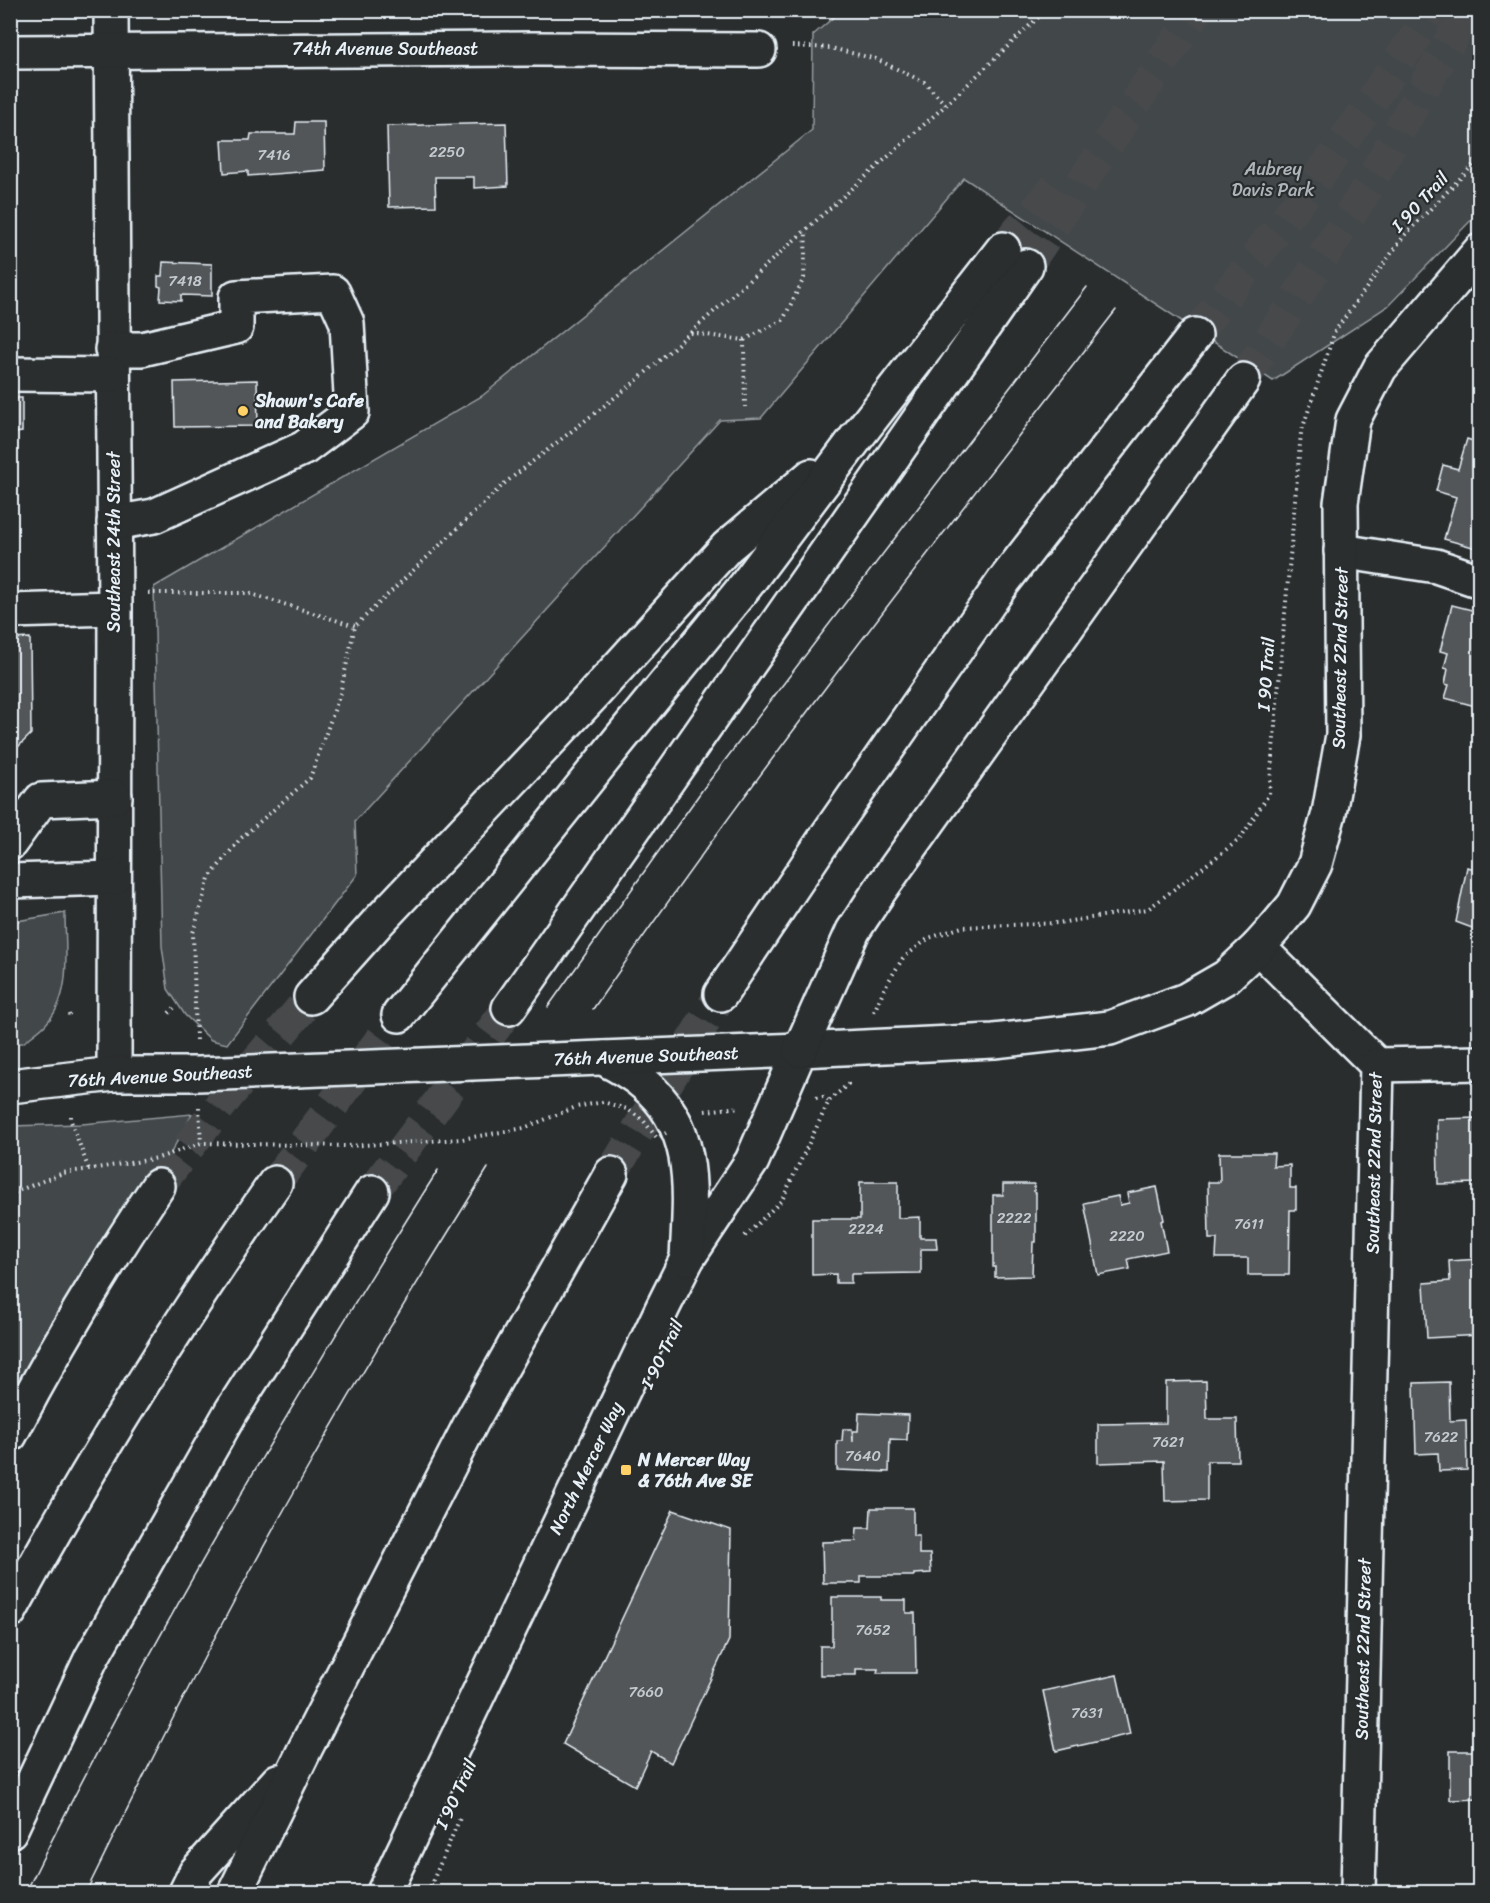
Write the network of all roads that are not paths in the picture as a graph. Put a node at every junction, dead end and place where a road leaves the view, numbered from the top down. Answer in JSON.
{"nodes":[{"id":1,"x":111,"y":10,"type":"edge"},
{"id":2,"x":759,"y":50,"type":"road end"},
{"id":3,"x":112,"y":51,"type":"junction"},
{"id":4,"x":10,"y":52,"type":"edge"},
{"id":5,"x":1479,"y":251,"type":"edge"},
{"id":6,"x":1195,"y":335,"type":"tunnel mouth"},
{"id":7,"x":112,"y":362,"type":"junction"},
{"id":8,"x":10,"y":374,"type":"edge"},
{"id":9,"x":1243,"y":380,"type":"tunnel mouth"},
{"id":10,"x":856,"y":438,"type":"junction"},
{"id":11,"x":114,"y":523,"type":"junction"},
{"id":12,"x":1341,"y":551,"type":"junction"},
{"id":13,"x":1479,"y":581,"type":"edge"},
{"id":14,"x":115,"y":601,"type":"junction"},
{"id":15,"x":10,"y":611,"type":"edge"},
{"id":16,"x":115,"y":798,"type":"junction"},
{"id":17,"x":10,"y":843,"type":"edge"},
{"id":18,"x":114,"y":878,"type":"junction"},
{"id":19,"x":10,"y":881,"type":"edge"},
{"id":20,"x":1258,"y":947,"type":"junction"},
{"id":21,"x":721,"y":994,"type":"tunnel mouth"},
{"id":22,"x":311,"y":997,"type":"tunnel mouth"},
{"id":23,"x":509,"y":1008,"type":"tunnel mouth"},
{"id":24,"x":399,"y":1015,"type":"tunnel mouth"},
{"id":25,"x":800,"y":1050,"type":"junction"},
{"id":26,"x":604,"y":1058,"type":"junction"},
{"id":27,"x":1479,"y":1063,"type":"edge"},
{"id":28,"x":1377,"y":1065,"type":"junction"},
{"id":29,"x":114,"y":1074,"type":"junction"},
{"id":30,"x":10,"y":1086,"type":"edge"},
{"id":31,"x":611,"y":1174,"type":"tunnel mouth"},
{"id":32,"x":275,"y":1183,"type":"tunnel mouth"},
{"id":33,"x":158,"y":1186,"type":"tunnel mouth"},
{"id":34,"x":372,"y":1192,"type":"tunnel mouth"},
{"id":35,"x":687,"y":1259,"type":"junction"},
{"id":36,"x":10,"y":1435,"type":"edge"},
{"id":37,"x":10,"y":1611,"type":"edge"},
{"id":38,"x":304,"y":1751,"type":"junction"},
{"id":39,"x":10,"y":1831,"type":"edge"},
{"id":40,"x":186,"y":1893,"type":"edge"},
{"id":41,"x":235,"y":1893,"type":"edge"},
{"id":42,"x":384,"y":1893,"type":"edge"},
{"id":43,"x":1358,"y":1893,"type":"edge"}],
"edges":[{"from":1,"to":3,"type":"main road","name":"Southeast 24th Street"},
{"from":2,"to":3,"type":"main road","name":"74th Avenue Southeast"},
{"from":3,"to":4,"type":"main road","name":"74th Avenue Southeast"},
{"from":3,"to":7,"type":"main road","name":"Southeast 24th Street"},
{"from":5,"to":12,"type":"main road","name":"Southeast 22nd Street"},
{"from":6,"to":21,"type":"main road"},
{"from":7,"to":8,"type":"main road"},
{"from":7,"to":11,"type":"main road","name":"Southeast 24th Street"},
{"from":7,"to":11,"type":"main road"},
{"from":9,"to":25,"type":"main road","name":"North Mercer Way"},
{"from":10,"to":22,"type":"main road"},
{"from":10,"to":23,"type":"main road"},
{"from":10,"to":24,"type":"main road"},
{"from":11,"to":14,"type":"main road","name":"Southeast 24th Street"},
{"from":12,"to":13,"type":"main road"},
{"from":12,"to":20,"type":"main road","name":"Southeast 22nd Street"},
{"from":14,"to":15,"type":"main road"},
{"from":14,"to":16,"type":"main road","name":"Southeast 24th Street"},
{"from":16,"to":17,"type":"main road"},
{"from":16,"to":18,"type":"main road","name":"Southeast 24th Street"},
{"from":18,"to":19,"type":"main road"},
{"from":18,"to":29,"type":"main road","name":"Southeast 24th Street"},
{"from":20,"to":25,"type":"main road","name":"76th Avenue Southeast"},
{"from":20,"to":28,"type":"main road","name":"Southeast 22nd Street"},
{"from":25,"to":26,"type":"main road","name":"76th Avenue Southeast"},
{"from":25,"to":35,"type":"main road","name":"North Mercer Way"},
{"from":26,"to":29,"type":"main road","name":"76th Avenue Southeast"},
{"from":26,"to":35,"type":"main road"},
{"from":27,"to":28,"type":"main road"},
{"from":28,"to":43,"type":"main road","name":"Southeast 22nd Street"},
{"from":29,"to":30,"type":"main road","name":"76th Avenue Southeast"},
{"from":31,"to":38,"type":"main road"},
{"from":32,"to":37,"type":"main road"},
{"from":33,"to":36,"type":"main road"},
{"from":34,"to":39,"type":"main road"},
{"from":35,"to":42,"type":"main road","name":"North Mercer Way"},
{"from":38,"to":40,"type":"main road"},
{"from":38,"to":41,"type":"main road"}]}
